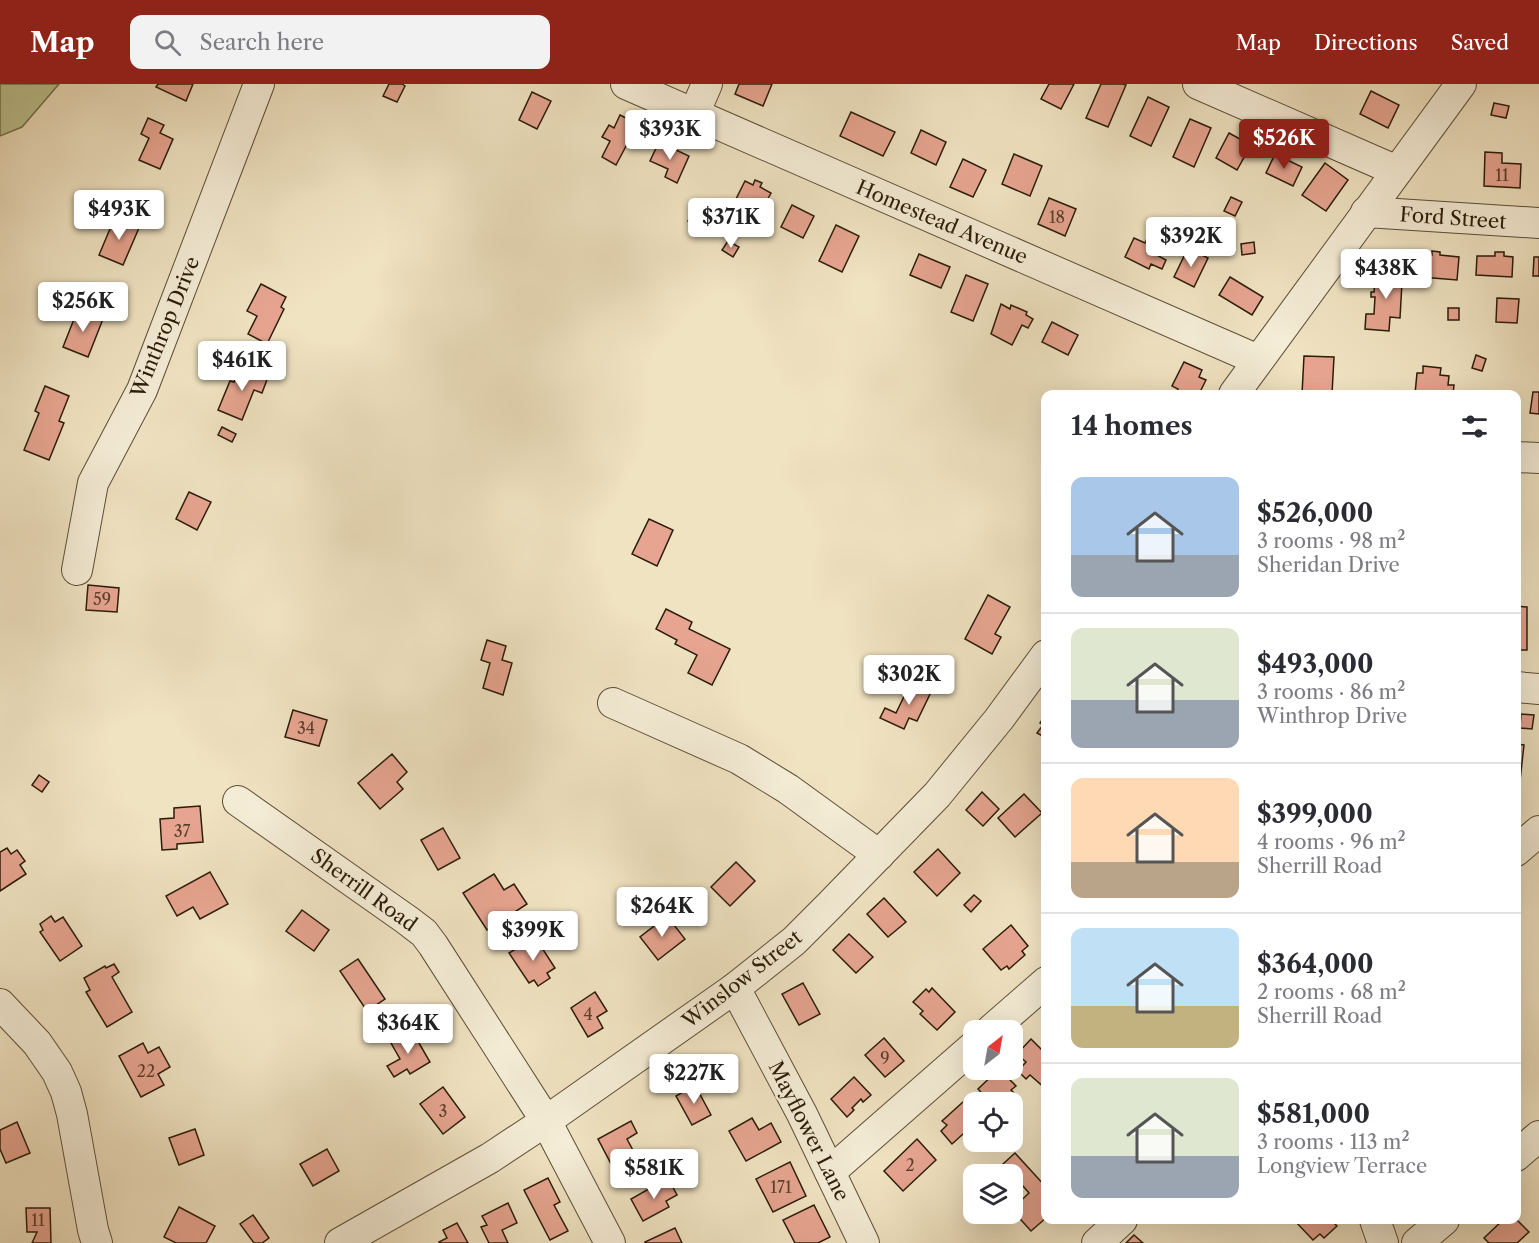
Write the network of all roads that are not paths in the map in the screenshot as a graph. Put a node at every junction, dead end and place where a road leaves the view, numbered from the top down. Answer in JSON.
{"nodes":[{"id":1,"x":259,"y":84,"type":"edge"},
{"id":2,"x":626,"y":84,"type":"edge"},
{"id":3,"x":707,"y":84,"type":"edge"},
{"id":4,"x":1198,"y":84,"type":"edge"},
{"id":5,"x":1461,"y":84,"type":"edge"},
{"id":6,"x":694,"y":114,"type":"junction"},
{"id":7,"x":1397,"y":171,"type":"junction"},
{"id":8,"x":1366,"y":212,"type":"junction"},
{"id":9,"x":1539,"y":223,"type":"edge"},
{"id":10,"x":1258,"y":360,"type":"junction"},
{"id":11,"x":1237,"y":390,"type":"edge"},
{"id":12,"x":1521,"y":457,"type":"edge"},
{"id":13,"x":1539,"y":458,"type":"edge"},
{"id":14,"x":77,"y":570,"type":"dead end"},
{"id":15,"x":1041,"y":664,"type":"edge"},
{"id":16,"x":1521,"y":687,"type":"edge"},
{"id":17,"x":1539,"y":689,"type":"edge"},
{"id":18,"x":613,"y":703,"type":"dead end"},
{"id":19,"x":238,"y":801,"type":"dead end"},
{"id":20,"x":1539,"y":831,"type":"edge"},
{"id":21,"x":1521,"y":847,"type":"edge"},
{"id":22,"x":879,"y":855,"type":"junction"},
{"id":23,"x":1041,"y":986,"type":"edge"},
{"id":24,"x":735,"y":988,"type":"junction"},
{"id":25,"x":0,"y":1004,"type":"edge"},
{"id":26,"x":1002,"y":1020,"type":"edge"},
{"id":27,"x":963,"y":1056,"type":"edge"},
{"id":28,"x":546,"y":1121,"type":"junction"},
{"id":29,"x":1539,"y":1136,"type":"edge"},
{"id":30,"x":1521,"y":1152,"type":"edge"},
{"id":31,"x":830,"y":1172,"type":"junction"},
{"id":32,"x":1118,"y":1224,"type":"edge"},
{"id":33,"x":1376,"y":1224,"type":"edge"},
{"id":34,"x":1439,"y":1224,"type":"edge"},
{"id":35,"x":346,"y":1242,"type":"edge"},
{"id":36,"x":97,"y":1243,"type":"edge"},
{"id":37,"x":610,"y":1243,"type":"edge"},
{"id":38,"x":864,"y":1243,"type":"edge"},
{"id":39,"x":1097,"y":1243,"type":"edge"},
{"id":40,"x":1383,"y":1243,"type":"edge"},
{"id":41,"x":1417,"y":1243,"type":"edge"}],
"edges":[{"from":1,"to":14,"type":"street","name":"Winthrop Drive"},
{"from":2,"to":6,"type":"street","name":"Homestead Avenue"},
{"from":3,"to":6,"type":"street"},
{"from":4,"to":7,"type":"street"},
{"from":5,"to":7,"type":"street"},
{"from":6,"to":10,"type":"street","name":"Homestead Avenue"},
{"from":7,"to":8,"type":"street"},
{"from":8,"to":9,"type":"street","name":"Ford Street"},
{"from":8,"to":10,"type":"street"},
{"from":10,"to":11,"type":"street"},
{"from":12,"to":13,"type":"street"},
{"from":15,"to":22,"type":"street","name":"Winslow Street"},
{"from":16,"to":17,"type":"street"},
{"from":18,"to":22,"type":"street"},
{"from":19,"to":28,"type":"street","name":"Sherrill Road"},
{"from":20,"to":21,"type":"street"},
{"from":22,"to":24,"type":"street","name":"Winslow Street"},
{"from":23,"to":26,"type":"street"},
{"from":24,"to":28,"type":"street","name":"Winslow Street"},
{"from":24,"to":31,"type":"street","name":"Mayflower Lane"},
{"from":25,"to":36,"type":"street"},
{"from":27,"to":31,"type":"street"},
{"from":28,"to":35,"type":"street","name":"Winslow Street"},
{"from":28,"to":37,"type":"street","name":"Sherrill Road"},
{"from":29,"to":30,"type":"street"},
{"from":31,"to":38,"type":"street","name":"Mayflower Lane"},
{"from":32,"to":39,"type":"street"},
{"from":33,"to":40,"type":"street"},
{"from":34,"to":41,"type":"street"}]}
